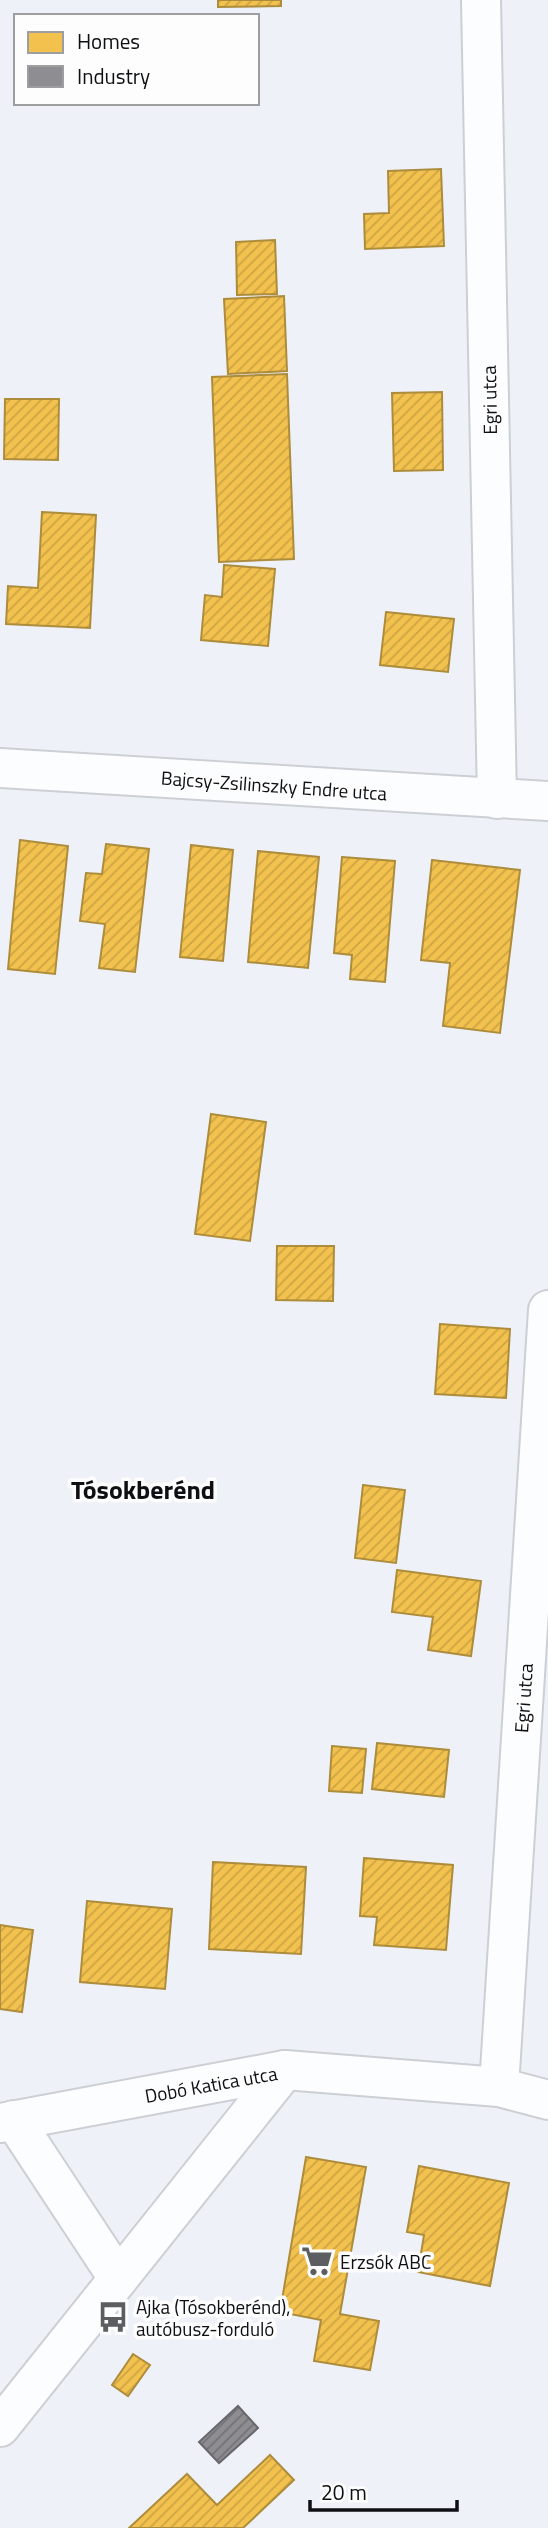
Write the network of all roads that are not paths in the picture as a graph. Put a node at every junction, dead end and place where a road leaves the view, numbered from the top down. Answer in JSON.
{"nodes":[{"id":1,"x":481,"y":0,"type":"edge"},
{"id":2,"x":0,"y":768,"type":"edge"},
{"id":3,"x":497,"y":799,"type":"junction"},
{"id":4,"x":548,"y":801,"type":"edge"},
{"id":5,"x":548,"y":1310,"type":"edge"},
{"id":6,"x":285,"y":2070,"type":"junction"},
{"id":7,"x":499,"y":2087,"type":"junction"},
{"id":8,"x":548,"y":2100,"type":"edge"},
{"id":9,"x":7,"y":2122,"type":"edge"},
{"id":10,"x":118,"y":2278,"type":"junction"},
{"id":11,"x":0,"y":2427,"type":"edge"}],
"edges":[{"from":1,"to":3,"type":"street","name":"Egri utca"},
{"from":2,"to":3,"type":"street","name":"Bajcsy-Zsilinszky Endre utca"},
{"from":3,"to":4,"type":"street","name":"Bajcsy-Zsilinszky Endre utca"},
{"from":5,"to":7,"type":"street","name":"Egri utca"},
{"from":6,"to":7,"type":"street","name":"Dobó Katica utca"},
{"from":6,"to":9,"type":"street","name":"Dobó Katica utca"},
{"from":6,"to":10,"type":"street"},
{"from":7,"to":8,"type":"street","name":"Dobó Katica utca"},
{"from":9,"to":10,"type":"street"},
{"from":10,"to":11,"type":"street"}]}
